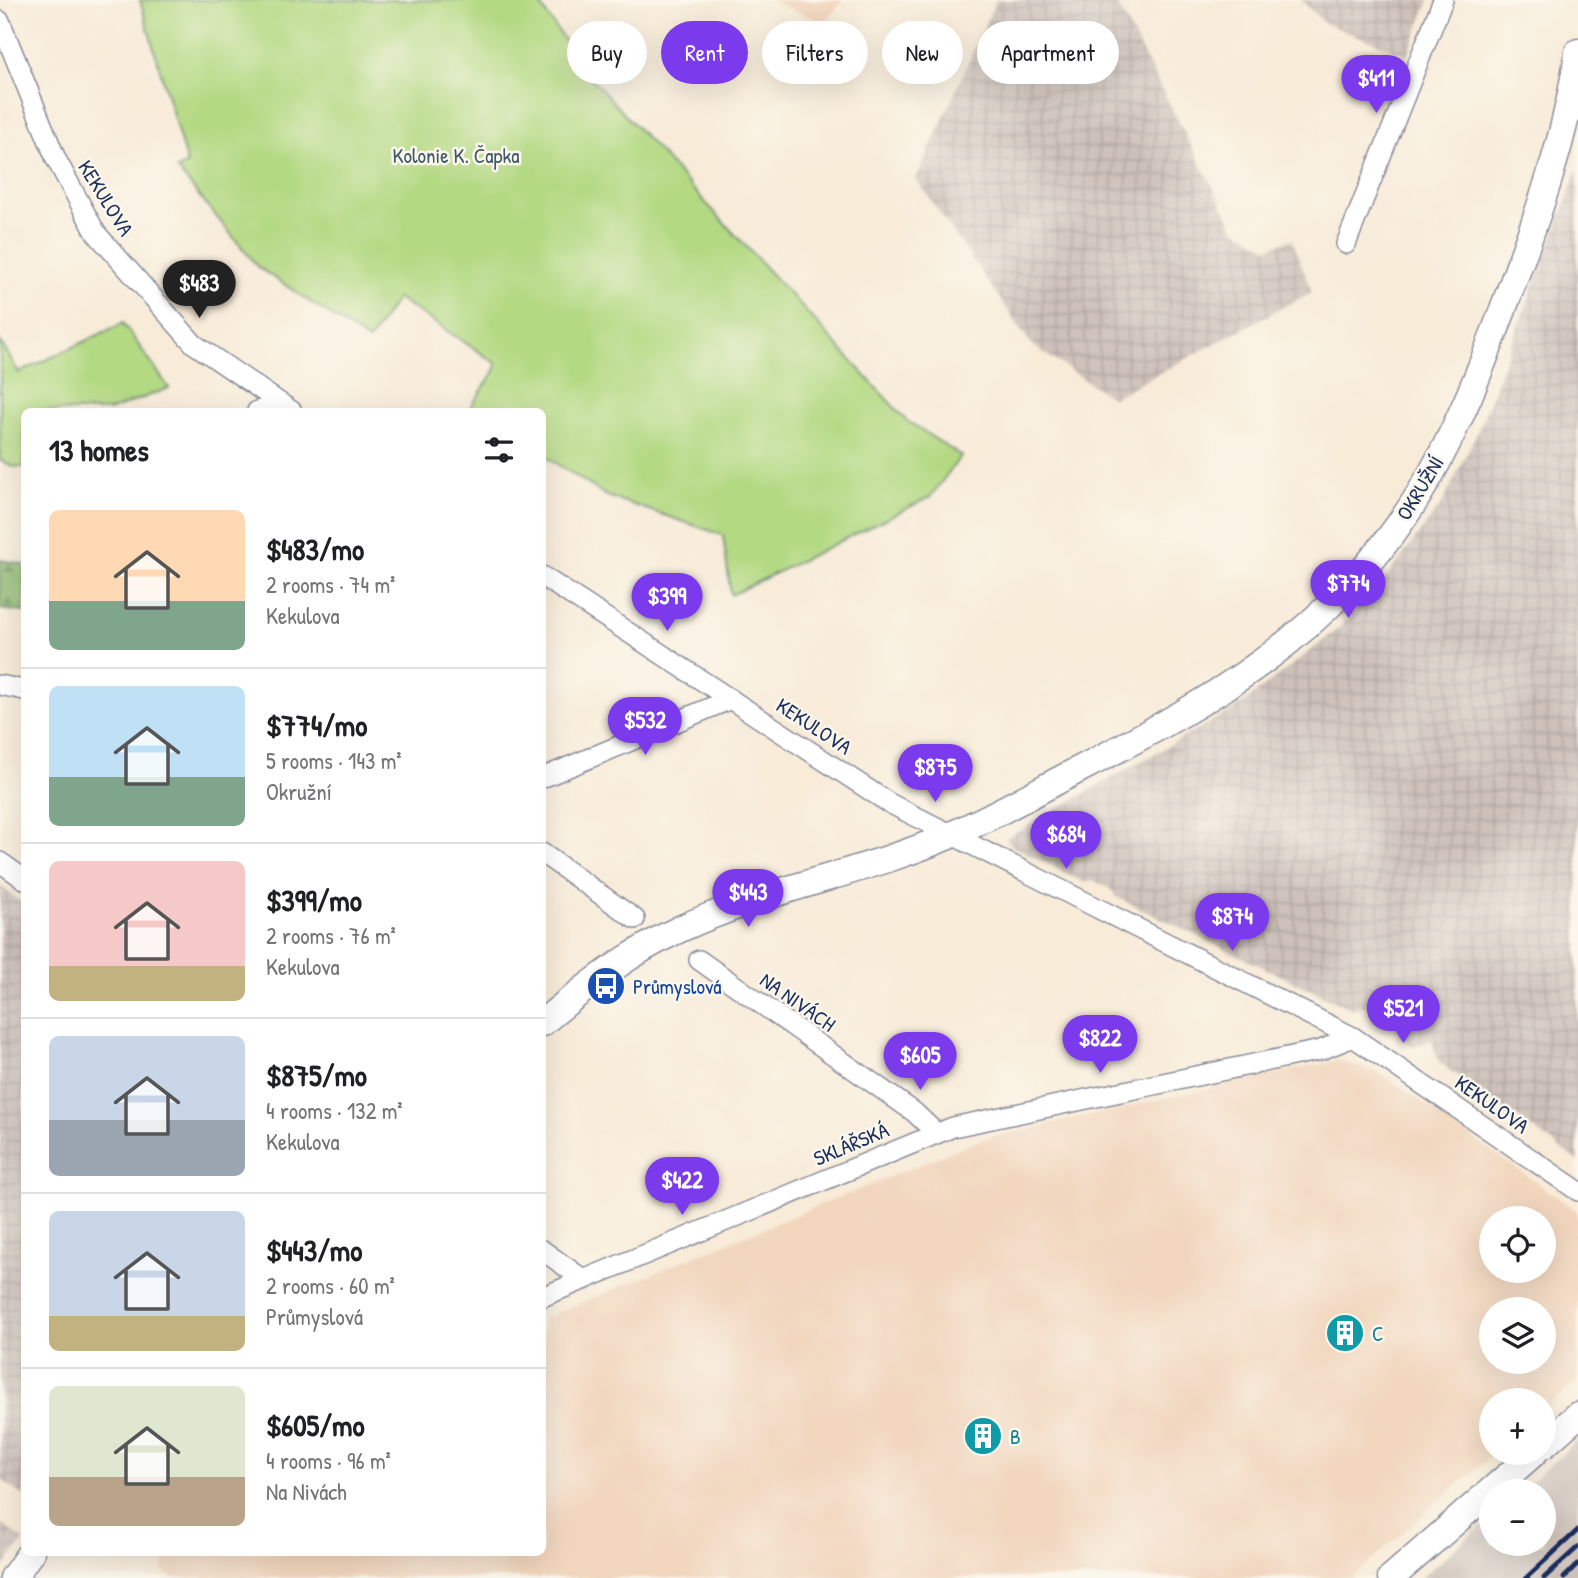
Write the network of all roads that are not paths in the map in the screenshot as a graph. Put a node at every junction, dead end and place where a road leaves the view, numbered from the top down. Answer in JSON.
{"nodes":[{"id":1,"x":1443,"y":0,"type":"edge"},
{"id":2,"x":0,"y":22,"type":"edge"},
{"id":3,"x":1578,"y":52,"type":"edge"},
{"id":4,"x":1346,"y":244,"type":"dead end"},
{"id":5,"x":286,"y":407,"type":"edge"},
{"id":6,"x":546,"y":579,"type":"edge"},
{"id":7,"x":0,"y":685,"type":"edge"},
{"id":8,"x":21,"y":689,"type":"edge"},
{"id":9,"x":731,"y":699,"type":"junction"},
{"id":10,"x":546,"y":776,"type":"edge"},
{"id":11,"x":952,"y":835,"type":"junction"},
{"id":12,"x":546,"y":856,"type":"edge"},
{"id":13,"x":0,"y":862,"type":"edge"},
{"id":14,"x":21,"y":877,"type":"edge"},
{"id":15,"x":635,"y":919,"type":"dead end"},
{"id":16,"x":699,"y":960,"type":"dead end"},
{"id":17,"x":546,"y":1020,"type":"edge"},
{"id":18,"x":1353,"y":1037,"type":"junction"},
{"id":19,"x":936,"y":1133,"type":"junction"},
{"id":20,"x":1578,"y":1191,"type":"edge"},
{"id":21,"x":546,"y":1253,"type":"edge"},
{"id":22,"x":584,"y":1280,"type":"junction"},
{"id":23,"x":546,"y":1295,"type":"edge"},
{"id":24,"x":1578,"y":1415,"type":"edge"},
{"id":25,"x":1556,"y":1434,"type":"edge"},
{"id":26,"x":1520,"y":1465,"type":"edge"},
{"id":27,"x":28,"y":1556,"type":"edge"},
{"id":28,"x":13,"y":1578,"type":"edge"},
{"id":29,"x":1391,"y":1578,"type":"edge"}],
"edges":[{"from":1,"to":4,"type":"street"},
{"from":2,"to":5,"type":"street","name":"KEKULOVA"},
{"from":3,"to":11,"type":"street","name":"OKRUŽNÍ"},
{"from":6,"to":9,"type":"street","name":"KEKULOVA"},
{"from":7,"to":8,"type":"street"},
{"from":9,"to":10,"type":"street"},
{"from":9,"to":11,"type":"street","name":"KEKULOVA"},
{"from":11,"to":17,"type":"street"},
{"from":11,"to":18,"type":"street","name":"KEKULOVA"},
{"from":12,"to":15,"type":"street"},
{"from":13,"to":14,"type":"street"},
{"from":16,"to":19,"type":"street","name":"NA NIVÁCH"},
{"from":18,"to":19,"type":"street","name":"SKLÁŘSKÁ"},
{"from":18,"to":20,"type":"street","name":"KEKULOVA"},
{"from":19,"to":22,"type":"street","name":"SKLÁŘSKÁ"},
{"from":21,"to":22,"type":"street"},
{"from":22,"to":23,"type":"street","name":"SKLÁŘSKÁ"},
{"from":24,"to":25,"type":"street"},
{"from":26,"to":29,"type":"street"},
{"from":27,"to":28,"type":"street"}]}
